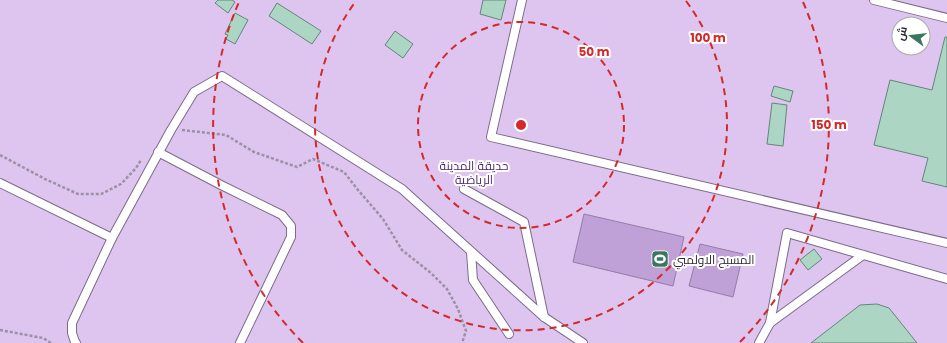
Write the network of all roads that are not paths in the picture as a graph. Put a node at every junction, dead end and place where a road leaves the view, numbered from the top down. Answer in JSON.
{"nodes":[{"id":1,"x":522,"y":0,"type":"edge"},
{"id":2,"x":874,"y":0,"type":"edge"},
{"id":3,"x":947,"y":18,"type":"edge"},
{"id":4,"x":158,"y":152,"type":"junction"},
{"id":5,"x":0,"y":183,"type":"edge"},
{"id":6,"x":464,"y":189,"type":"dead end"},
{"id":7,"x":112,"y":238,"type":"junction"},
{"id":8,"x":947,"y":243,"type":"edge"},
{"id":9,"x":471,"y":252,"type":"junction"},
{"id":10,"x":863,"y":255,"type":"junction"},
{"id":11,"x":947,"y":278,"type":"edge"},
{"id":12,"x":544,"y":317,"type":"junction"},
{"id":13,"x":770,"y":324,"type":"junction"},
{"id":14,"x":508,"y":334,"type":"dead end"},
{"id":15,"x":76,"y":343,"type":"edge"},
{"id":16,"x":240,"y":343,"type":"edge"},
{"id":17,"x":583,"y":343,"type":"edge"},
{"id":18,"x":759,"y":343,"type":"edge"}],
"edges":[{"from":1,"to":8,"type":"lane"},
{"from":2,"to":3,"type":"lane"},
{"from":4,"to":7,"type":"lane"},
{"from":4,"to":9,"type":"lane"},
{"from":4,"to":16,"type":"lane"},
{"from":5,"to":7,"type":"lane"},
{"from":6,"to":12,"type":"lane"},
{"from":7,"to":15,"type":"lane"},
{"from":9,"to":12,"type":"lane"},
{"from":9,"to":14,"type":"lane"},
{"from":10,"to":11,"type":"lane"},
{"from":10,"to":13,"type":"lane"},
{"from":10,"to":13,"type":"lane"},
{"from":12,"to":17,"type":"lane"},
{"from":13,"to":18,"type":"lane"}]}
